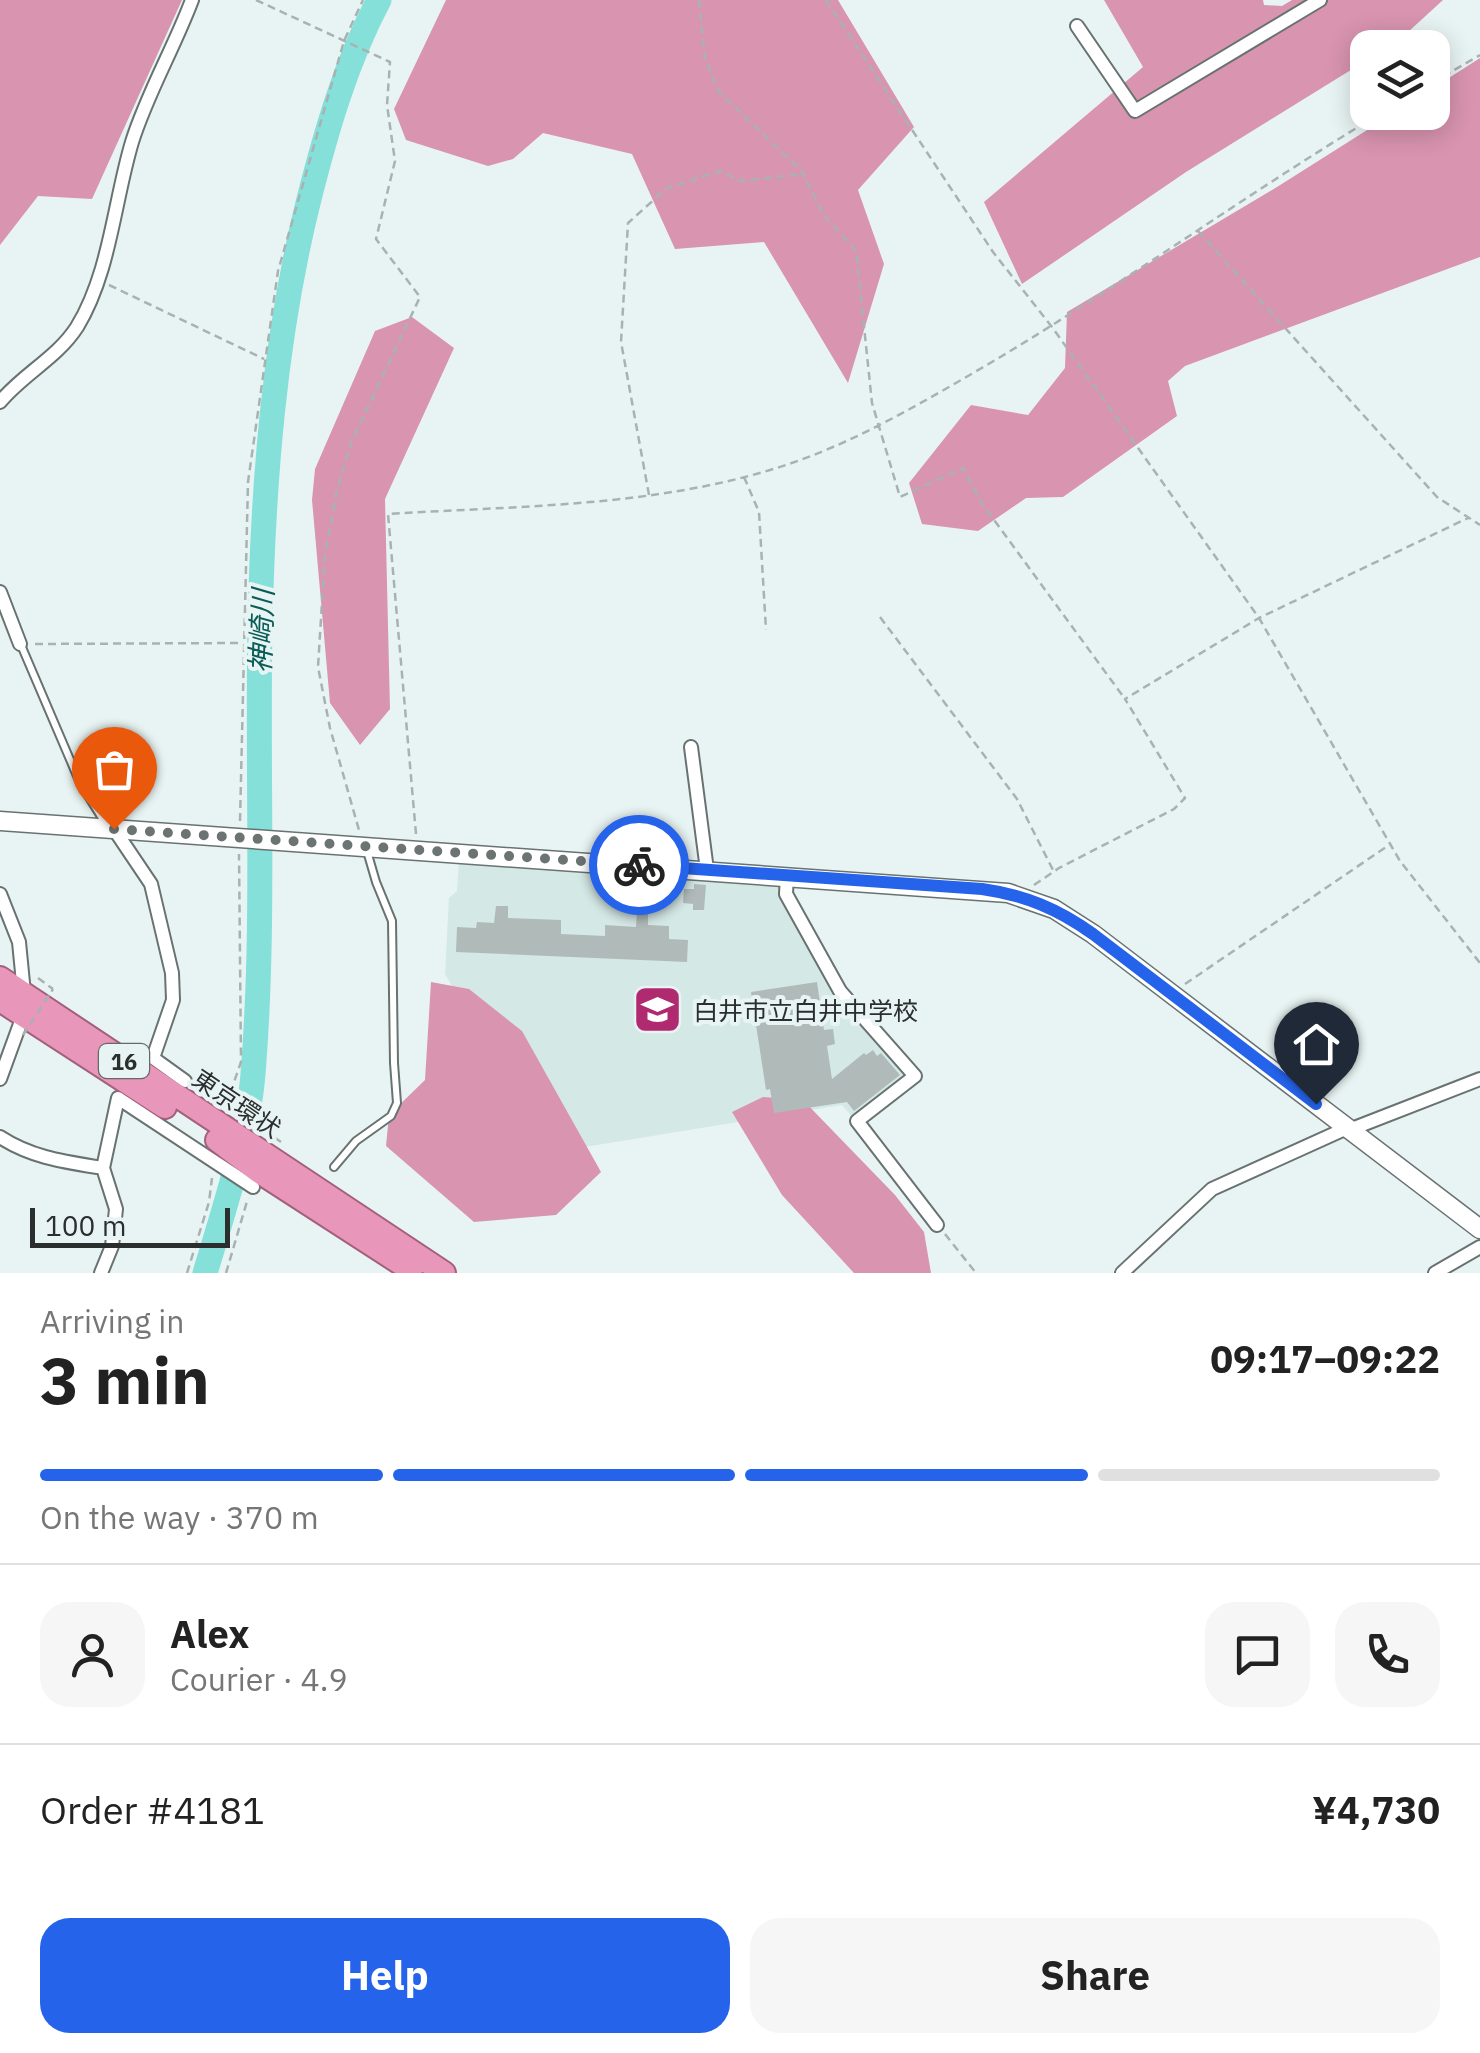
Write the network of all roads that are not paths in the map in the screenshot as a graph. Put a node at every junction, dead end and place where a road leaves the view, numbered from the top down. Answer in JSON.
{"nodes":[{"id":1,"x":192,"y":0,"type":"edge"},
{"id":2,"x":1320,"y":0,"type":"edge"},
{"id":3,"x":1078,"y":26,"type":"dead end"},
{"id":4,"x":0,"y":402,"type":"edge"},
{"id":5,"x":0,"y":592,"type":"edge"},
{"id":6,"x":20,"y":644,"type":"joint"},
{"id":7,"x":691,"y":747,"type":"dead end"},
{"id":8,"x":0,"y":821,"type":"edge"},
{"id":9,"x":111,"y":829,"type":"junction"},
{"id":10,"x":364,"y":846,"type":"junction"},
{"id":11,"x":707,"y":870,"type":"junction"},
{"id":12,"x":787,"y":875,"type":"junction"},
{"id":13,"x":0,"y":894,"type":"edge"},
{"id":14,"x":0,"y":978,"type":"edge"},
{"id":15,"x":0,"y":1000,"type":"edge"},
{"id":16,"x":27,"y":1006,"type":"junction"},
{"id":17,"x":0,"y":1079,"type":"edge"},
{"id":18,"x":1480,"y":1079,"type":"edge"},
{"id":19,"x":186,"y":1081,"type":"dead end"},
{"id":20,"x":224,"y":1129,"type":"junction"},
{"id":21,"x":1348,"y":1129,"type":"junction"},
{"id":22,"x":0,"y":1137,"type":"edge"},
{"id":23,"x":260,"y":1161,"type":"junction"},
{"id":24,"x":334,"y":1167,"type":"dead end"},
{"id":25,"x":103,"y":1168,"type":"junction"},
{"id":26,"x":937,"y":1225,"type":"road end"},
{"id":27,"x":1480,"y":1229,"type":"edge"},
{"id":28,"x":1480,"y":1246,"type":"edge"},
{"id":29,"x":384,"y":1265,"type":"edge"},
{"id":30,"x":101,"y":1273,"type":"edge"},
{"id":31,"x":415,"y":1273,"type":"edge"},
{"id":32,"x":444,"y":1273,"type":"edge"},
{"id":33,"x":1122,"y":1273,"type":"edge"},
{"id":34,"x":1435,"y":1273,"type":"edge"}],
"edges":[{"from":1,"to":4,"type":"street"},
{"from":2,"to":3,"type":"street"},
{"from":5,"to":6,"type":"street"},
{"from":6,"to":9,"type":"lane"},
{"from":7,"to":11,"type":"street"},
{"from":8,"to":9,"type":"main road"},
{"from":9,"to":10,"type":"main road"},
{"from":9,"to":19,"type":"street"},
{"from":10,"to":11,"type":"main road"},
{"from":10,"to":24,"type":"lane"},
{"from":11,"to":12,"type":"main road"},
{"from":12,"to":21,"type":"main road"},
{"from":12,"to":26,"type":"street"},
{"from":13,"to":16,"type":"street"},
{"from":14,"to":16,"type":"highway","name":"東京環状","number":"16"},
{"from":15,"to":16,"type":"highway","name":"東京環状","number":"16"},
{"from":16,"to":17,"type":"street"},
{"from":16,"to":20,"type":"highway","name":"東京環状","number":"16"},
{"from":18,"to":21,"type":"street"},
{"from":20,"to":23,"type":"highway","name":"東京環状","number":"16"},
{"from":20,"to":23,"type":"street"},
{"from":20,"to":25,"type":"street"},
{"from":21,"to":27,"type":"main road"},
{"from":21,"to":33,"type":"street"},
{"from":22,"to":25,"type":"street"},
{"from":23,"to":29,"type":"highway","name":"東京環状","number":"16"},
{"from":23,"to":32,"type":"highway","name":"東京環状","number":"16"},
{"from":25,"to":30,"type":"street"},
{"from":28,"to":34,"type":"street"},
{"from":29,"to":31,"type":"highway","name":"東京環状","number":"16"}]}
